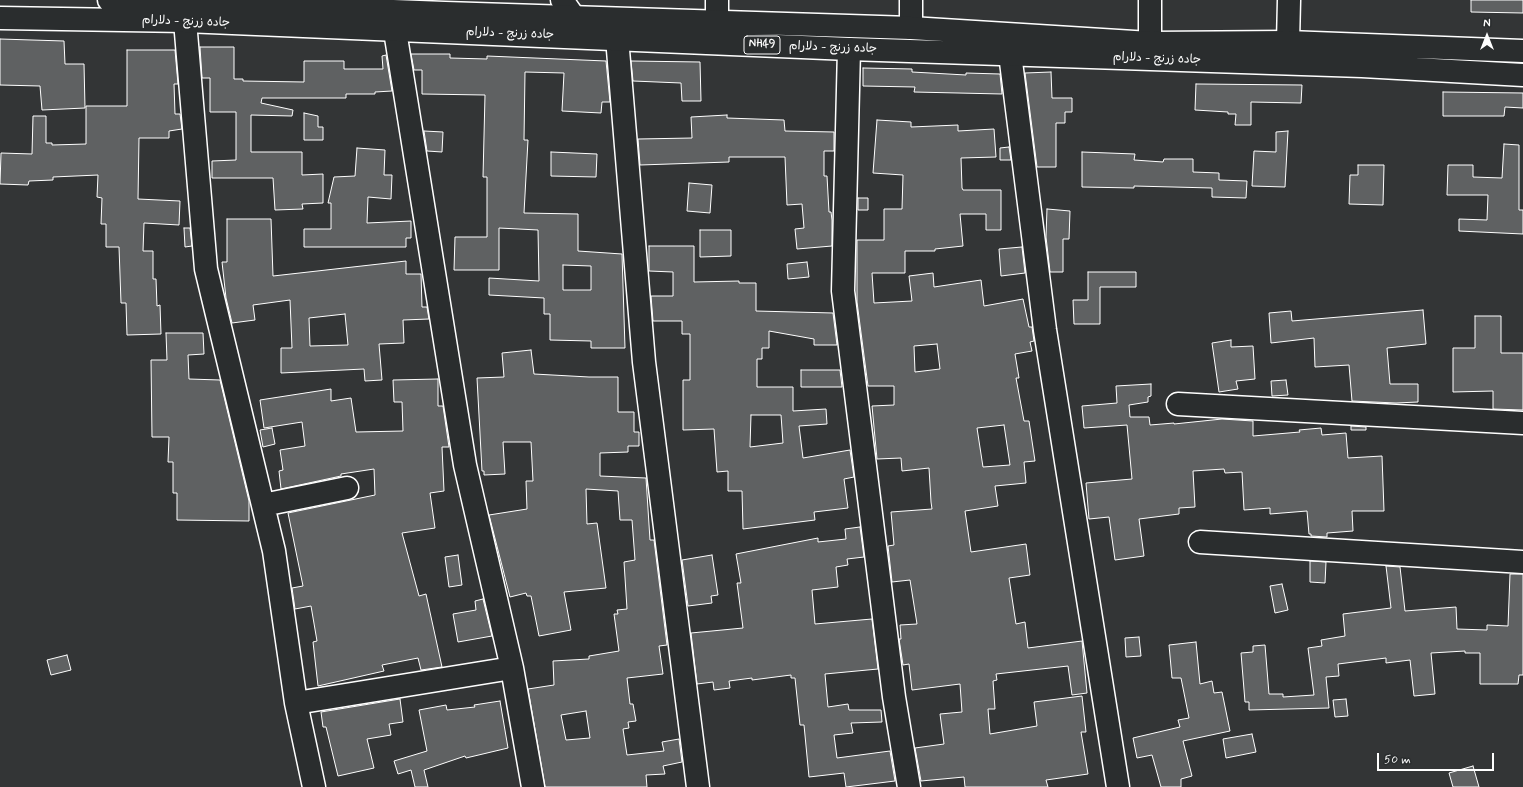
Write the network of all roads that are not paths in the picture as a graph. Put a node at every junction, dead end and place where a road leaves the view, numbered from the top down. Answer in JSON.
{"nodes":[{"id":1,"x":109,"y":0,"type":"edge"},
{"id":2,"x":717,"y":0,"type":"edge"},
{"id":3,"x":911,"y":0,"type":"edge"},
{"id":4,"x":1150,"y":0,"type":"edge"},
{"id":5,"x":1289,"y":0,"type":"edge"},
{"id":6,"x":315,"y":4,"type":"edge"},
{"id":7,"x":440,"y":7,"type":"edge"},
{"id":8,"x":568,"y":8,"type":"edge"},
{"id":9,"x":0,"y":18,"type":"edge"},
{"id":10,"x":185,"y":21,"type":"junction"},
{"id":11,"x":717,"y":22,"type":"junction"},
{"id":12,"x":911,"y":28,"type":"junction"},
{"id":13,"x":395,"y":31,"type":"junction"},
{"id":14,"x":617,"y":38,"type":"junction"},
{"id":15,"x":1288,"y":42,"type":"junction"},
{"id":16,"x":1150,"y":43,"type":"junction"},
{"id":17,"x":849,"y":49,"type":"junction"},
{"id":18,"x":1523,"y":51,"type":"edge"},
{"id":19,"x":1010,"y":54,"type":"junction"},
{"id":20,"x":1523,"y":75,"type":"edge"},
{"id":21,"x":1178,"y":404,"type":"dead end"},
{"id":22,"x":1523,"y":423,"type":"edge"},
{"id":23,"x":347,"y":488,"type":"dead end"},
{"id":24,"x":263,"y":505,"type":"junction"},
{"id":25,"x":1200,"y":542,"type":"dead end"},
{"id":26,"x":1523,"y":562,"type":"edge"},
{"id":27,"x":512,"y":668,"type":"junction"},
{"id":28,"x":296,"y":702,"type":"junction"},
{"id":29,"x":314,"y":787,"type":"edge"},
{"id":30,"x":534,"y":787,"type":"edge"},
{"id":31,"x":698,"y":787,"type":"edge"},
{"id":32,"x":909,"y":787,"type":"edge"},
{"id":33,"x":1118,"y":787,"type":"edge"}],
"edges":[{"from":1,"to":6,"type":"main road","name":"جاده زرنج - دلارام","number":"NH49"},
{"from":2,"to":11,"type":"main road"},
{"from":3,"to":12,"type":"main road"},
{"from":4,"to":16,"type":"main road"},
{"from":5,"to":15,"type":"main road"},
{"from":6,"to":7,"type":"main road","name":"جاده زرنج - دلارام","number":"NH49"},
{"from":7,"to":8,"type":"main road","name":"جاده زرنج - دلارام","number":"NH49"},
{"from":8,"to":11,"type":"main road","name":"جاده زرنج - دلارام","number":"NH49"},
{"from":9,"to":10,"type":"main road","name":"جاده زرنج - دلارام","number":"NH49"},
{"from":10,"to":13,"type":"main road","name":"جاده زرنج - دلارام","number":"NH49"},
{"from":10,"to":24,"type":"main road"},
{"from":11,"to":12,"type":"main road","name":"جاده زرنج - دلارام","number":"NH49"},
{"from":12,"to":16,"type":"main road","name":"جاده زرنج - دلارام","number":"NH49"},
{"from":13,"to":14,"type":"main road","name":"جاده زرنج - دلارام","number":"NH49"},
{"from":13,"to":27,"type":"main road"},
{"from":14,"to":17,"type":"main road","name":"جاده زرنج - دلارام","number":"NH49"},
{"from":14,"to":31,"type":"main road"},
{"from":15,"to":16,"type":"main road","name":"جاده زرنج - دلارام","number":"NH49"},
{"from":15,"to":18,"type":"main road","name":"جاده زرنج - دلارام","number":"NH49"},
{"from":17,"to":19,"type":"main road","name":"جاده زرنج - دلارام","number":"NH49"},
{"from":17,"to":32,"type":"main road"},
{"from":19,"to":20,"type":"main road","name":"جاده زرنج - دلارام","number":"NH49"},
{"from":19,"to":33,"type":"main road"},
{"from":21,"to":22,"type":"main road"},
{"from":23,"to":24,"type":"main road"},
{"from":24,"to":28,"type":"main road"},
{"from":25,"to":26,"type":"main road"},
{"from":27,"to":28,"type":"main road"},
{"from":27,"to":30,"type":"main road"},
{"from":28,"to":29,"type":"main road"}]}
